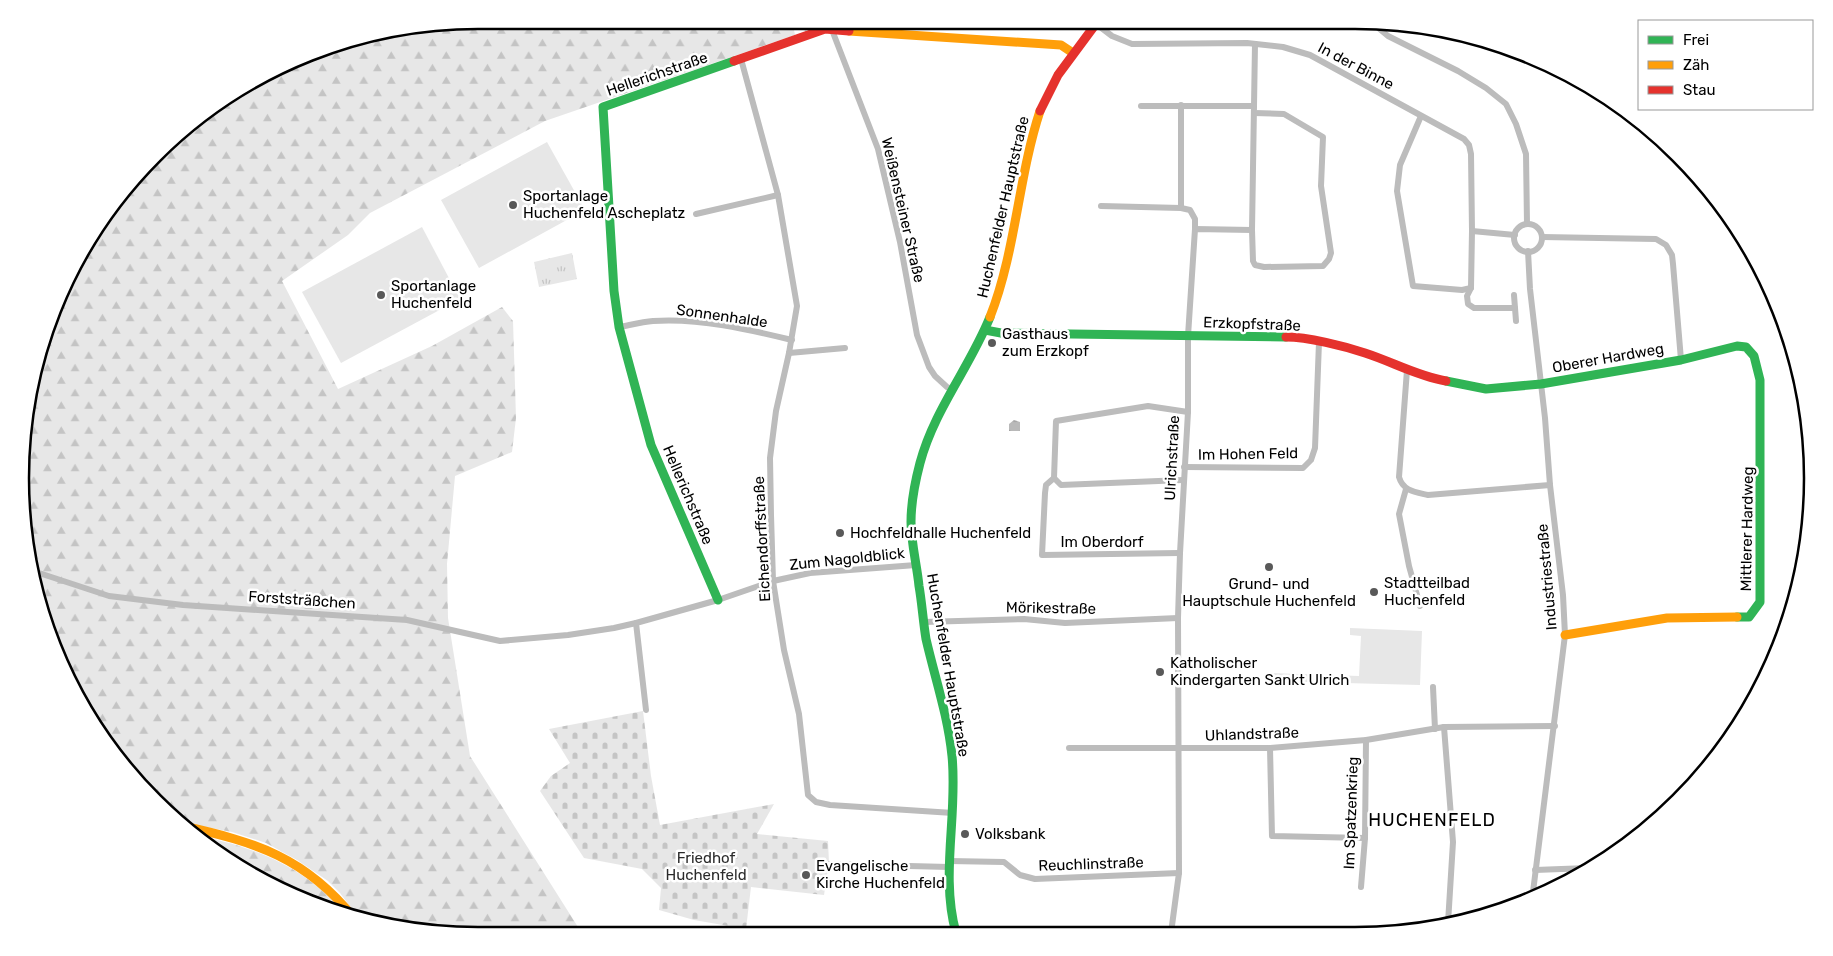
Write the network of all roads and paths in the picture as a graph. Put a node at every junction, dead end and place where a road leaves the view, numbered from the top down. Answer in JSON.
{"nodes":[{"id":1,"x":1091,"y":29,"type":"edge"},
{"id":2,"x":1104,"y":29,"type":"edge"},
{"id":3,"x":832,"y":30,"type":"junction"},
{"id":4,"x":1381,"y":30,"type":"edge"},
{"id":5,"x":1254,"y":44,"type":"junction"},
{"id":6,"x":1073,"y":53,"type":"junction"},
{"id":7,"x":741,"y":58,"type":"junction"},
{"id":8,"x":1181,"y":105,"type":"junction"},
{"id":9,"x":1140,"y":106,"type":"dead end"},
{"id":10,"x":1254,"y":110,"type":"junction"},
{"id":11,"x":1421,"y":116,"type":"junction"},
{"id":12,"x":778,"y":195,"type":"junction"},
{"id":13,"x":1100,"y":206,"type":"dead end"},
{"id":14,"x":1181,"y":208,"type":"junction"},
{"id":15,"x":696,"y":214,"type":"dead end"},
{"id":16,"x":1527,"y":224,"type":"junction"},
{"id":17,"x":1195,"y":229,"type":"junction"},
{"id":18,"x":1252,"y":230,"type":"junction"},
{"id":19,"x":1472,"y":231,"type":"junction"},
{"id":20,"x":1515,"y":235,"type":"junction"},
{"id":21,"x":1542,"y":237,"type":"junction"},
{"id":22,"x":1528,"y":252,"type":"junction"},
{"id":23,"x":1471,"y":288,"type":"junction"},
{"id":24,"x":1514,"y":295,"type":"dead end"},
{"id":25,"x":1515,"y":308,"type":"junction"},
{"id":26,"x":1516,"y":321,"type":"dead end"},
{"id":27,"x":619,"y":326,"type":"junction"},
{"id":28,"x":985,"y":330,"type":"junction"},
{"id":29,"x":1188,"y":336,"type":"junction"},
{"id":30,"x":792,"y":340,"type":"junction"},
{"id":31,"x":1319,"y":342,"type":"junction"},
{"id":32,"x":1746,"y":347,"type":"joint"},
{"id":33,"x":845,"y":348,"type":"dead end"},
{"id":34,"x":789,"y":353,"type":"junction"},
{"id":35,"x":1681,"y":360,"type":"junction"},
{"id":36,"x":1407,"y":370,"type":"junction"},
{"id":37,"x":1541,"y":384,"type":"junction"},
{"id":38,"x":953,"y":390,"type":"junction"},
{"id":39,"x":1188,"y":412,"type":"junction"},
{"id":40,"x":1184,"y":467,"type":"junction"},
{"id":41,"x":1054,"y":478,"type":"junction"},
{"id":42,"x":1183,"y":480,"type":"junction"},
{"id":43,"x":1550,"y":485,"type":"junction"},
{"id":44,"x":1406,"y":489,"type":"junction"},
{"id":45,"x":1180,"y":554,"type":"junction"},
{"id":46,"x":916,"y":565,"type":"junction"},
{"id":47,"x":39,"y":573,"type":"edge"},
{"id":48,"x":773,"y":581,"type":"junction"},
{"id":49,"x":718,"y":600,"type":"junction"},
{"id":50,"x":1420,"y":606,"type":"dead end"},
{"id":51,"x":1178,"y":618,"type":"junction"},
{"id":52,"x":924,"y":622,"type":"junction"},
{"id":53,"x":636,"y":623,"type":"junction"},
{"id":54,"x":1565,"y":635,"type":"junction"},
{"id":55,"x":1433,"y":687,"type":"dead end"},
{"id":56,"x":646,"y":710,"type":"dead end"},
{"id":57,"x":1555,"y":726,"type":"junction"},
{"id":58,"x":1444,"y":727,"type":"junction"},
{"id":59,"x":1435,"y":729,"type":"junction"},
{"id":60,"x":1366,"y":740,"type":"junction"},
{"id":61,"x":1068,"y":748,"type":"dead end"},
{"id":62,"x":1270,"y":748,"type":"junction"},
{"id":63,"x":1180,"y":749,"type":"junction"},
{"id":64,"x":953,"y":813,"type":"junction"},
{"id":65,"x":199,"y":830,"type":"edge"},
{"id":66,"x":1365,"y":838,"type":"junction"},
{"id":67,"x":829,"y":864,"type":"dead end"},
{"id":68,"x":949,"y":864,"type":"junction"},
{"id":69,"x":1577,"y":868,"type":"edge"},
{"id":70,"x":1535,"y":870,"type":"junction"},
{"id":71,"x":1180,"y":873,"type":"junction"},
{"id":72,"x":1362,"y":887,"type":"dead end"},
{"id":73,"x":1533,"y":890,"type":"edge"},
{"id":74,"x":344,"y":906,"type":"edge"},
{"id":75,"x":1448,"y":918,"type":"edge"},
{"id":76,"x":953,"y":927,"type":"edge"},
{"id":77,"x":1172,"y":927,"type":"edge"}],
"edges":[{"from":1,"to":6,"type":"street","name":"Huchenfelder Hauptstraße"},
{"from":2,"to":5,"type":"street","name":"In der Binne"},
{"from":3,"to":6,"type":"street","name":"Hellerichstraße"},
{"from":3,"to":7,"type":"street","name":"Hellerichstraße"},
{"from":3,"to":38,"type":"street","name":"Weißensteiner Straße"},
{"from":4,"to":16,"type":"street"},
{"from":5,"to":10,"type":"street"},
{"from":5,"to":11,"type":"street","name":"In der Binne"},
{"from":6,"to":28,"type":"street","name":"Huchenfelder Hauptstraße"},
{"from":7,"to":12,"type":"street","name":"Eichendorffstraße"},
{"from":7,"to":27,"type":"street","name":"Hellerichstraße"},
{"from":8,"to":9,"type":"street"},
{"from":8,"to":10,"type":"street"},
{"from":8,"to":14,"type":"street"},
{"from":10,"to":18,"type":"street"},
{"from":10,"to":18,"type":"street"},
{"from":11,"to":19,"type":"street","name":"In der Binne"},
{"from":11,"to":23,"type":"street"},
{"from":12,"to":15,"type":"street"},
{"from":12,"to":30,"type":"street","name":"Eichendorffstraße"},
{"from":13,"to":14,"type":"street"},
{"from":14,"to":17,"type":"street"},
{"from":16,"to":20,"type":"street"},
{"from":16,"to":21,"type":"street"},
{"from":17,"to":18,"type":"street"},
{"from":17,"to":29,"type":"street","name":"Ulrichstraße"},
{"from":19,"to":20,"type":"street"},
{"from":19,"to":23,"type":"street"},
{"from":20,"to":22,"type":"street"},
{"from":21,"to":22,"type":"street"},
{"from":21,"to":35,"type":"street","name":"Oberer Hardweg"},
{"from":22,"to":37,"type":"street","name":"Industriestraße"},
{"from":23,"to":25,"type":"street"},
{"from":24,"to":25,"type":"street"},
{"from":25,"to":26,"type":"street"},
{"from":27,"to":30,"type":"street","name":"Sonnenhalde"},
{"from":27,"to":49,"type":"street","name":"Hellerichstraße"},
{"from":28,"to":29,"type":"street","name":"Erzkopfstraße"},
{"from":28,"to":38,"type":"street","name":"Huchenfelder Hauptstraße"},
{"from":29,"to":31,"type":"street","name":"Erzkopfstraße"},
{"from":29,"to":39,"type":"street","name":"Ulrichstraße"},
{"from":30,"to":34,"type":"street","name":"Eichendorffstraße"},
{"from":31,"to":36,"type":"street","name":"Erzkopfstraße"},
{"from":31,"to":40,"type":"street","name":"Im Hohen Feld"},
{"from":32,"to":35,"type":"street","name":"Oberer Hardweg"},
{"from":32,"to":54,"type":"street","name":"Mittlerer Hardweg"},
{"from":33,"to":34,"type":"street"},
{"from":34,"to":48,"type":"street","name":"Eichendorffstraße"},
{"from":35,"to":37,"type":"street","name":"Oberer Hardweg"},
{"from":36,"to":37,"type":"street","name":"Erzkopfstraße"},
{"from":36,"to":44,"type":"street"},
{"from":37,"to":43,"type":"street","name":"Industriestraße"},
{"from":38,"to":46,"type":"street","name":"Huchenfelder Hauptstraße"},
{"from":39,"to":40,"type":"street","name":"Ulrichstraße"},
{"from":39,"to":41,"type":"street","name":"Im Oberdorf"},
{"from":40,"to":42,"type":"street","name":"Ulrichstraße"},
{"from":41,"to":42,"type":"street"},
{"from":41,"to":45,"type":"street","name":"Im Oberdorf"},
{"from":42,"to":45,"type":"street","name":"Ulrichstraße"},
{"from":43,"to":44,"type":"street"},
{"from":43,"to":54,"type":"street","name":"Industriestraße"},
{"from":44,"to":50,"type":"street"},
{"from":45,"to":51,"type":"street","name":"Ulrichstraße"},
{"from":46,"to":48,"type":"street","name":"Zum Nagoldblick"},
{"from":46,"to":52,"type":"street","name":"Huchenfelder Hauptstraße"},
{"from":47,"to":53,"type":"street","name":"Forststräßchen"},
{"from":48,"to":49,"type":"street","name":"Zum Nagoldblick"},
{"from":48,"to":64,"type":"street","name":"Eichendorffstraße"},
{"from":49,"to":53,"type":"street","name":"Zum Nagoldblick"},
{"from":51,"to":52,"type":"street","name":"Mörikestraße"},
{"from":51,"to":63,"type":"street","name":"Ulrichstraße"},
{"from":52,"to":64,"type":"street","name":"Huchenfelder Hauptstraße"},
{"from":53,"to":56,"type":"street"},
{"from":54,"to":57,"type":"street","name":"Industriestraße"},
{"from":55,"to":59,"type":"street"},
{"from":57,"to":58,"type":"street","name":"Uhlandstraße"},
{"from":57,"to":70,"type":"street","name":"Industriestraße"},
{"from":58,"to":59,"type":"street","name":"Uhlandstraße"},
{"from":58,"to":75,"type":"street"},
{"from":59,"to":60,"type":"street","name":"Uhlandstraße"},
{"from":60,"to":62,"type":"street","name":"Uhlandstraße"},
{"from":60,"to":66,"type":"street","name":"Im Spatzenkrieg"},
{"from":61,"to":63,"type":"street","name":"Uhlandstraße"},
{"from":62,"to":63,"type":"street","name":"Uhlandstraße"},
{"from":62,"to":66,"type":"street"},
{"from":63,"to":71,"type":"street","name":"Ulrichstraße"},
{"from":64,"to":68,"type":"street","name":"Huchenfelder Hauptstraße"},
{"from":65,"to":74,"type":"street"},
{"from":66,"to":72,"type":"street","name":"Im Spatzenkrieg"},
{"from":67,"to":68,"type":"street","name":"Reuchlinstraße"},
{"from":68,"to":71,"type":"street","name":"Reuchlinstraße"},
{"from":68,"to":76,"type":"street","name":"Huchenfelder Hauptstraße"},
{"from":69,"to":70,"type":"street"},
{"from":70,"to":73,"type":"street","name":"Industriestraße"},
{"from":71,"to":77,"type":"street","name":"Ulrichstraße"}]}
